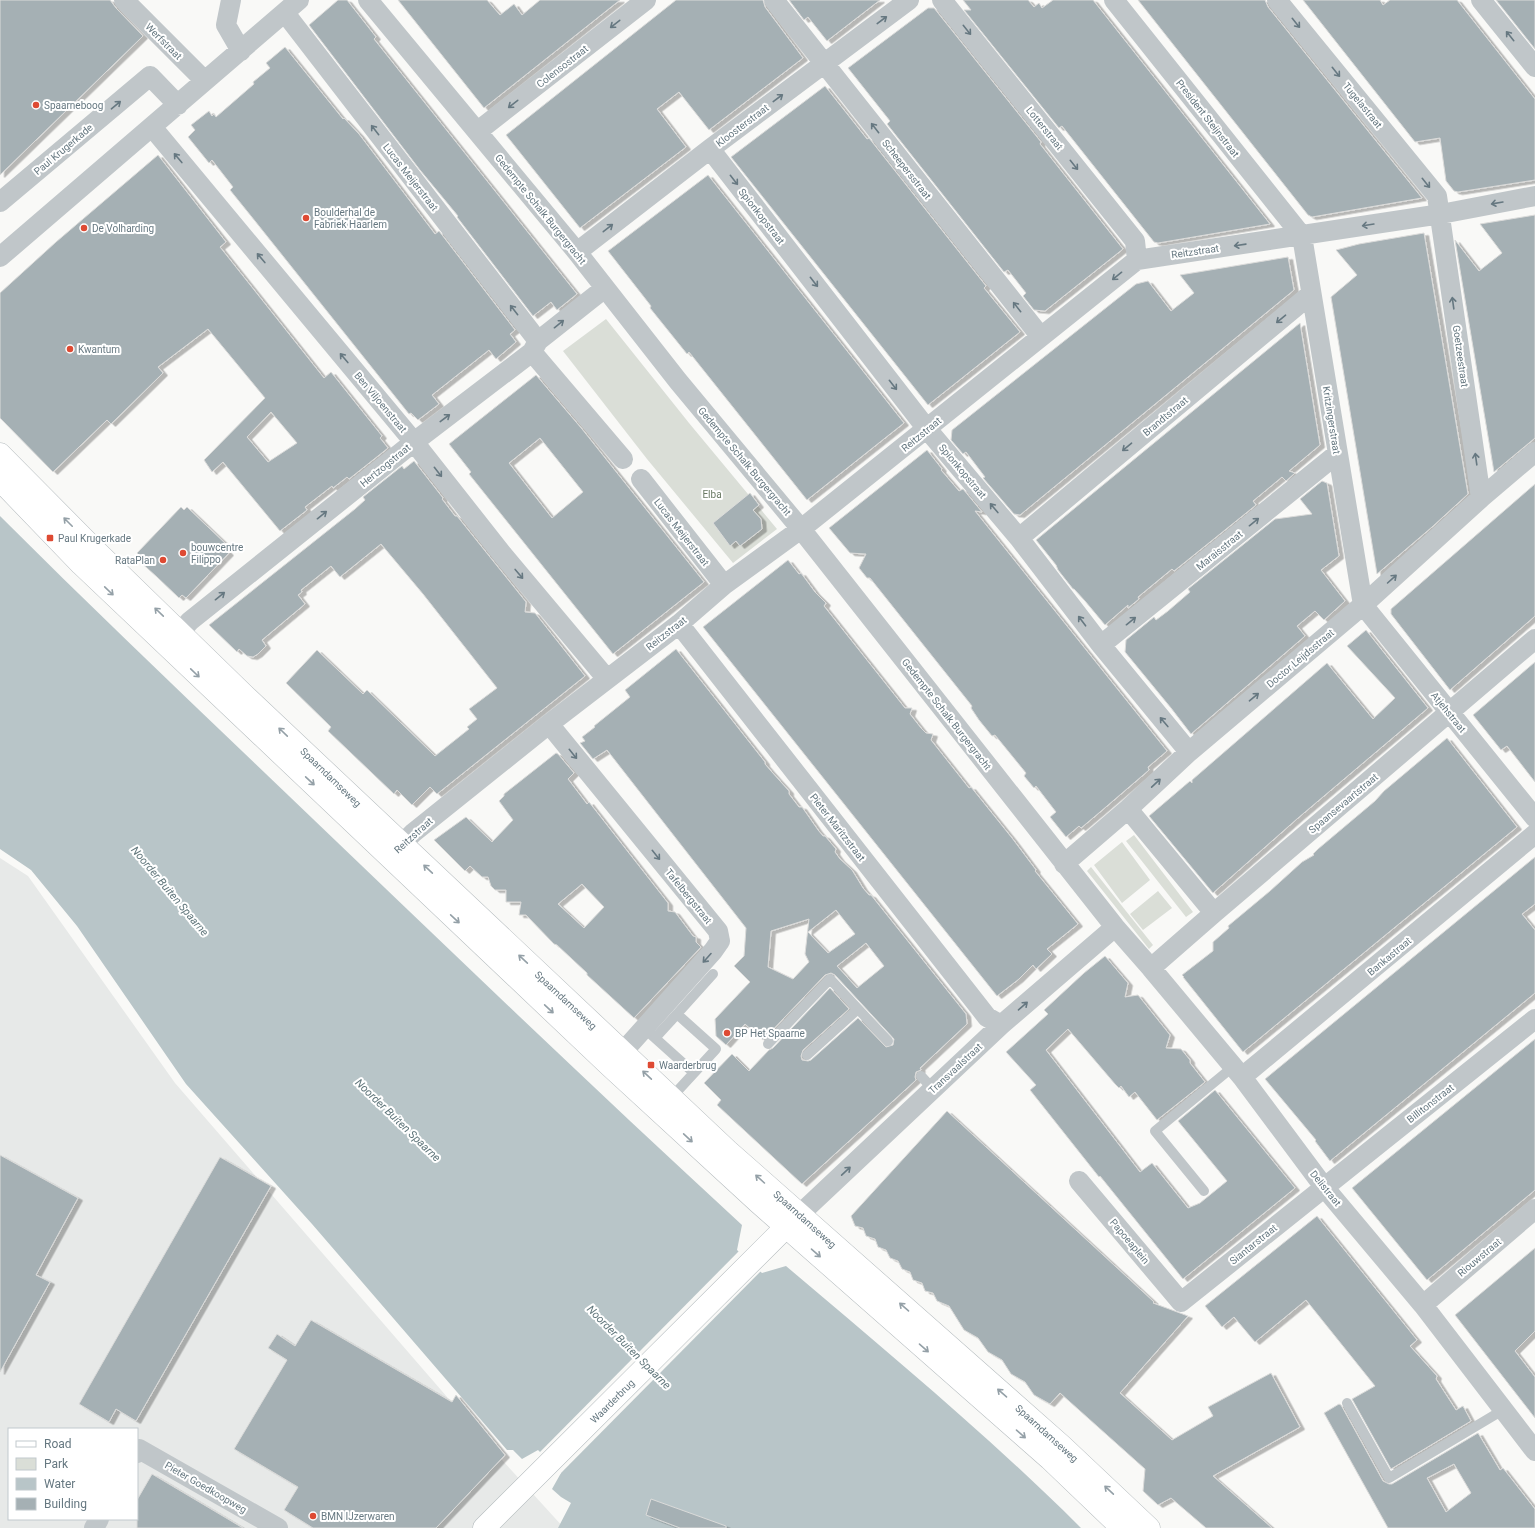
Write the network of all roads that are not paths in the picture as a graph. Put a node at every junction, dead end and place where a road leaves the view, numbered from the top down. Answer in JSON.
{"nodes":[{"id":1,"x":124,"y":0,"type":"edge"},
{"id":2,"x":231,"y":0,"type":"edge"},
{"id":3,"x":299,"y":0,"type":"edge"},
{"id":4,"x":368,"y":0,"type":"edge"},
{"id":5,"x":646,"y":0,"type":"edge"},
{"id":6,"x":774,"y":0,"type":"edge"},
{"id":7,"x":909,"y":0,"type":"edge"},
{"id":8,"x":942,"y":0,"type":"edge"},
{"id":9,"x":1114,"y":0,"type":"edge"},
{"id":10,"x":1277,"y":0,"type":"edge"},
{"id":11,"x":1481,"y":0,"type":"edge"},
{"id":12,"x":285,"y":13,"type":"junction"},
{"id":13,"x":241,"y":51,"type":"junction"},
{"id":14,"x":824,"y":64,"type":"junction"},
{"id":15,"x":1535,"y":67,"type":"edge"},
{"id":16,"x":205,"y":81,"type":"junction"},
{"id":17,"x":178,"y":105,"type":"junction"},
{"id":18,"x":152,"y":127,"type":"junction"},
{"id":19,"x":478,"y":131,"type":"junction"},
{"id":20,"x":710,"y":149,"type":"junction"},
{"id":21,"x":1535,"y":196,"type":"edge"},
{"id":22,"x":0,"y":202,"type":"edge"},
{"id":23,"x":1440,"y":214,"type":"junction"},
{"id":24,"x":1302,"y":236,"type":"junction"},
{"id":25,"x":2,"y":250,"type":"edge"},
{"id":26,"x":577,"y":252,"type":"junction"},
{"id":27,"x":1137,"y":260,"type":"junction"},
{"id":28,"x":605,"y":288,"type":"junction"},
{"id":29,"x":1311,"y":294,"type":"junction"},
{"id":30,"x":1041,"y":337,"type":"junction"},
{"id":31,"x":535,"y":346,"type":"junction"},
{"id":32,"x":927,"y":429,"type":"junction"},
{"id":33,"x":414,"y":442,"type":"junction"},
{"id":34,"x":1535,"y":452,"type":"edge"},
{"id":35,"x":0,"y":454,"type":"edge"},
{"id":36,"x":1337,"y":454,"type":"junction"},
{"id":37,"x":623,"y":459,"type":"dead end"},
{"id":38,"x":641,"y":479,"type":"dead end"},
{"id":39,"x":0,"y":480,"type":"edge"},
{"id":40,"x":1481,"y":498,"type":"junction"},
{"id":41,"x":801,"y":529,"type":"junction"},
{"id":42,"x":1019,"y":538,"type":"junction"},
{"id":43,"x":724,"y":585,"type":"junction"},
{"id":44,"x":1363,"y":605,"type":"junction"},
{"id":45,"x":680,"y":624,"type":"junction"},
{"id":46,"x":173,"y":639,"type":"junction"},
{"id":47,"x":1535,"y":639,"type":"edge"},
{"id":48,"x":1101,"y":645,"type":"junction"},
{"id":49,"x":607,"y":679,"type":"junction"},
{"id":50,"x":1450,"y":712,"type":"junction"},
{"id":51,"x":549,"y":724,"type":"junction"},
{"id":52,"x":1189,"y":752,"type":"junction"},
{"id":53,"x":1128,"y":809,"type":"junction"},
{"id":54,"x":1535,"y":818,"type":"edge"},
{"id":55,"x":1535,"y":834,"type":"edge"},
{"id":56,"x":395,"y":850,"type":"junction"},
{"id":57,"x":1064,"y":864,"type":"junction"},
{"id":58,"x":1214,"y":913,"type":"junction"},
{"id":59,"x":1115,"y":927,"type":"junction"},
{"id":60,"x":1152,"y":968,"type":"junction"},
{"id":61,"x":713,"y":974,"type":"dead end"},
{"id":62,"x":858,"y":1009,"type":"junction"},
{"id":63,"x":676,"y":1014,"type":"junction"},
{"id":64,"x":1535,"y":1019,"type":"edge"},
{"id":65,"x":1001,"y":1025,"type":"junction"},
{"id":66,"x":650,"y":1033,"type":"junction"},
{"id":67,"x":888,"y":1041,"type":"dead end"},
{"id":68,"x":768,"y":1044,"type":"dead end"},
{"id":69,"x":807,"y":1055,"type":"dead end"},
{"id":70,"x":616,"y":1059,"type":"junction"},
{"id":71,"x":1238,"y":1072,"type":"junction"},
{"id":72,"x":694,"y":1073,"type":"junction"},
{"id":73,"x":666,"y":1105,"type":"junction"},
{"id":74,"x":1079,"y":1181,"type":"dead end"},
{"id":75,"x":1324,"y":1187,"type":"junction"},
{"id":76,"x":1204,"y":1191,"type":"dead end"},
{"id":77,"x":1535,"y":1209,"type":"edge"},
{"id":78,"x":793,"y":1221,"type":"junction"},
{"id":79,"x":1181,"y":1302,"type":"joint"},
{"id":80,"x":1423,"y":1304,"type":"junction"},
{"id":81,"x":1347,"y":1403,"type":"dead end"},
{"id":82,"x":1503,"y":1410,"type":"junction"},
{"id":83,"x":1531,"y":1439,"type":"edge"},
{"id":84,"x":138,"y":1451,"type":"edge"},
{"id":85,"x":527,"y":1486,"type":"junction"},
{"id":86,"x":278,"y":1528,"type":"edge"},
{"id":87,"x":484,"y":1528,"type":"edge"},
{"id":88,"x":493,"y":1528,"type":"edge"},
{"id":89,"x":1122,"y":1528,"type":"edge"},
{"id":90,"x":1149,"y":1528,"type":"edge"}],
"edges":[{"from":1,"to":16,"type":"street","name":"Werfstraat"},
{"from":2,"to":13,"type":"street"},
{"from":3,"to":12,"type":"street"},
{"from":4,"to":19,"type":"street","name":"Gedempte Schalk Burgergracht"},
{"from":5,"to":19,"type":"street","name":"Colensostraat","one_way":true},
{"from":6,"to":14,"type":"street","name":"Scheepersstraat"},
{"from":14,"to":7,"type":"street","name":"Kloosterstraat","one_way":true},
{"from":8,"to":27,"type":"street","name":"Lotterstraat","one_way":true},
{"from":9,"to":24,"type":"street","name":"President Steijnstraat"},
{"from":10,"to":23,"type":"street","name":"Tugelastraat","one_way":true},
{"from":15,"to":11,"type":"street","one_way":true},
{"from":12,"to":13,"type":"street"},
{"from":31,"to":12,"type":"street","name":"Lucas Meijerstraat","one_way":true},
{"from":13,"to":16,"type":"street"},
{"from":20,"to":14,"type":"street","name":"Kloosterstraat","one_way":true},
{"from":30,"to":14,"type":"street","name":"Scheepersstraat","one_way":true},
{"from":16,"to":17,"type":"street"},
{"from":17,"to":18,"type":"street"},
{"from":22,"to":17,"type":"street","name":"Paul Krugerkade","one_way":true},
{"from":18,"to":25,"type":"street"},
{"from":33,"to":18,"type":"street","name":"Ben Viljoenstraat","one_way":true},
{"from":19,"to":26,"type":"street","name":"Gedempte Schalk Burgergracht"},
{"from":26,"to":20,"type":"street","name":"Kloosterstraat","one_way":true},
{"from":20,"to":32,"type":"street","name":"Spionkopstraat","one_way":true},
{"from":21,"to":23,"type":"street","name":"Reitzstraat","one_way":true},
{"from":23,"to":24,"type":"street","name":"Reitzstraat","one_way":true},
{"from":40,"to":23,"type":"street","name":"Goetzeestraat","one_way":true},
{"from":24,"to":27,"type":"street","name":"Reitzstraat","one_way":true},
{"from":24,"to":29,"type":"street","name":"Kritzingerstraat"},
{"from":26,"to":28,"type":"street","name":"Gedempte Schalk Burgergracht"},
{"from":27,"to":30,"type":"street","name":"Reitzstraat","one_way":true},
{"from":31,"to":28,"type":"street","name":"Hertzogstraat","one_way":true},
{"from":28,"to":41,"type":"street","name":"Gedempte Schalk Burgergracht"},
{"from":29,"to":36,"type":"street","name":"Kritzingerstraat"},
{"from":29,"to":42,"type":"street","name":"Brandtstraat","one_way":true},
{"from":30,"to":32,"type":"street","name":"Reitzstraat"},
{"from":33,"to":31,"type":"street","name":"Hertzogstraat","one_way":true},
{"from":31,"to":37,"type":"street","name":"Lucas Meijerstraat"},
{"from":32,"to":41,"type":"street","name":"Reitzstraat"},
{"from":42,"to":32,"type":"street","name":"Spionkopstraat","one_way":true},
{"from":46,"to":33,"type":"street","name":"Hertzogstraat","one_way":true},
{"from":33,"to":49,"type":"street","name":"Ben Viljoenstraat","one_way":true},
{"from":34,"to":40,"type":"street","name":"Doctor Leijdsstraat"},
{"from":46,"to":35,"type":"main road","name":"Spaarndamseweg","one_way":true},
{"from":36,"to":44,"type":"street","name":"Kritzingerstraat"},
{"from":48,"to":36,"type":"street","name":"Maraisstraat","one_way":true},
{"from":38,"to":43,"type":"street","name":"Lucas Meijerstraat"},
{"from":39,"to":46,"type":"main road","name":"Spaarndamseweg","one_way":true},
{"from":44,"to":40,"type":"street","name":"Doctor Leijdsstraat","one_way":true},
{"from":41,"to":43,"type":"street","name":"Reitzstraat"},
{"from":41,"to":57,"type":"street","name":"Gedempte Schalk Burgergracht"},
{"from":48,"to":42,"type":"street","name":"Spionkopstraat","one_way":true},
{"from":43,"to":45,"type":"street","name":"Reitzstraat"},
{"from":44,"to":50,"type":"street","name":"Atjehstraat"},
{"from":52,"to":44,"type":"street","name":"Doctor Leijdsstraat","one_way":true},
{"from":45,"to":49,"type":"street","name":"Reitzstraat"},
{"from":45,"to":65,"type":"street","name":"Pieter Maritzstraat"},
{"from":46,"to":56,"type":"main road","name":"Spaarndamseweg"},
{"from":47,"to":50,"type":"street","name":"Spaansevaartstraat"},
{"from":52,"to":48,"type":"street","name":"Spionkopstraat","one_way":true},
{"from":49,"to":51,"type":"street","name":"Reitzstraat"},
{"from":50,"to":54,"type":"street","name":"Atjehstraat"},
{"from":50,"to":58,"type":"street","name":"Spaansevaartstraat"},
{"from":51,"to":56,"type":"street","name":"Reitzstraat"},
{"from":51,"to":66,"type":"street","name":"Tafelbergstraat","one_way":true},
{"from":53,"to":52,"type":"street","name":"Doctor Leijdsstraat","one_way":true},
{"from":53,"to":57,"type":"street","name":"Doctor Leijdsstraat"},
{"from":53,"to":58,"type":"street"},
{"from":55,"to":71,"type":"street","name":"Bankastraat"},
{"from":56,"to":70,"type":"main road","name":"Spaarndamseweg"},
{"from":57,"to":59,"type":"street","name":"Gedempte Schalk Burgergracht"},
{"from":58,"to":60,"type":"street","name":"Spaansevaartstraat"},
{"from":59,"to":60,"type":"street","name":"Delistraat"},
{"from":65,"to":59,"type":"street","name":"Transvaalstraat","one_way":true},
{"from":60,"to":71,"type":"street","name":"Delistraat"},
{"from":61,"to":63,"type":"lane"},
{"from":62,"to":67,"type":"lane"},
{"from":62,"to":68,"type":"lane"},
{"from":62,"to":69,"type":"lane"},
{"from":63,"to":66,"type":"lane"},
{"from":63,"to":72,"type":"lane"},
{"from":64,"to":75,"type":"street","name":"Billitonstraat"},
{"from":78,"to":65,"type":"street","name":"Transvaalstraat","one_way":true},
{"from":66,"to":70,"type":"street","name":"Tafelbergstraat"},
{"from":66,"to":72,"type":"lane"},
{"from":70,"to":73,"type":"main road","name":"Spaarndamseweg"},
{"from":71,"to":75,"type":"street","name":"Delistraat"},
{"from":71,"to":76,"type":"lane"},
{"from":72,"to":73,"type":"lane"},
{"from":73,"to":78,"type":"main road","name":"Spaarndamseweg"},
{"from":74,"to":79,"type":"street","name":"Papoeaplein"},
{"from":75,"to":79,"type":"street","name":"Siantarstraat"},
{"from":75,"to":80,"type":"street","name":"Delistraat"},
{"from":77,"to":80,"type":"street","name":"Riouwstraat"},
{"from":78,"to":85,"type":"main road","name":"Waarderbrug"},
{"from":78,"to":89,"type":"main road","name":"Spaarndamseweg","one_way":true},
{"from":90,"to":78,"type":"main road","name":"Spaarndamseweg","one_way":true},
{"from":80,"to":82,"type":"street","name":"Delistraat"},
{"from":81,"to":82,"type":"lane"},
{"from":82,"to":83,"type":"street","name":"Delistraat"},
{"from":84,"to":86,"type":"street","name":"Pieter Goedkoopweg"},
{"from":85,"to":87,"type":"main road"},
{"from":85,"to":88,"type":"main road"}]}
